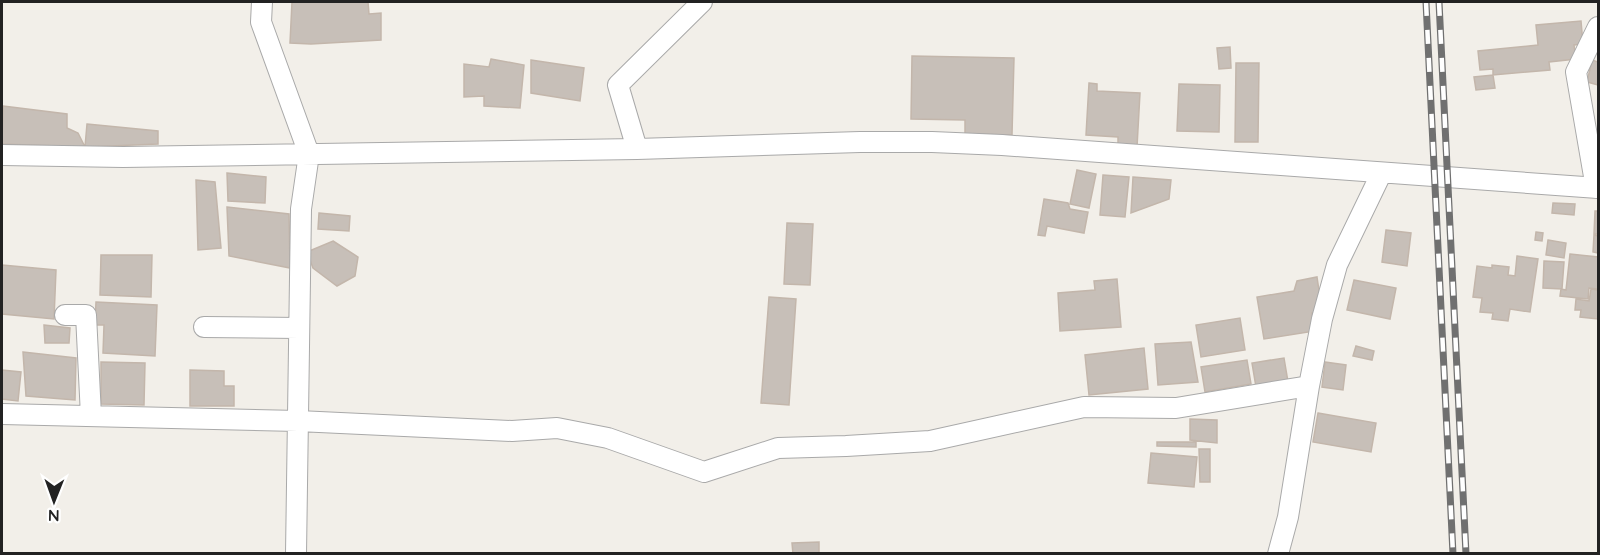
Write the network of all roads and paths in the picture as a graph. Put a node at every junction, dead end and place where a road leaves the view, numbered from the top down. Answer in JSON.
{"nodes":[{"id":1,"x":262,"y":2,"type":"edge"},
{"id":2,"x":702,"y":2,"type":"edge"},
{"id":3,"x":1599,"y":27,"type":"edge"},
{"id":4,"x":637,"y":149,"type":"junction"},
{"id":5,"x":309,"y":154,"type":"junction"},
{"id":6,"x":2,"y":155,"type":"edge"},
{"id":7,"x":1382,"y":174,"type":"junction"},
{"id":8,"x":1597,"y":188,"type":"edge"},
{"id":9,"x":64,"y":315,"type":"dead end"},
{"id":10,"x":204,"y":327,"type":"dead end"},
{"id":11,"x":299,"y":328,"type":"junction"},
{"id":12,"x":1309,"y":386,"type":"junction"},
{"id":13,"x":2,"y":414,"type":"edge"},
{"id":14,"x":92,"y":416,"type":"junction"},
{"id":15,"x":298,"y":422,"type":"junction"},
{"id":16,"x":296,"y":554,"type":"edge"},
{"id":17,"x":1278,"y":554,"type":"edge"}],
"edges":[{"from":1,"to":5,"type":"street"},
{"from":2,"to":4,"type":"street"},
{"from":3,"to":8,"type":"street"},
{"from":4,"to":5,"type":"street"},
{"from":4,"to":7,"type":"street"},
{"from":5,"to":6,"type":"street"},
{"from":5,"to":11,"type":"street"},
{"from":7,"to":8,"type":"street"},
{"from":7,"to":12,"type":"street"},
{"from":9,"to":14,"type":"street"},
{"from":10,"to":11,"type":"street"},
{"from":11,"to":15,"type":"street"},
{"from":12,"to":15,"type":"street"},
{"from":12,"to":17,"type":"street"},
{"from":13,"to":14,"type":"street"},
{"from":14,"to":15,"type":"street"},
{"from":15,"to":16,"type":"street"}]}
